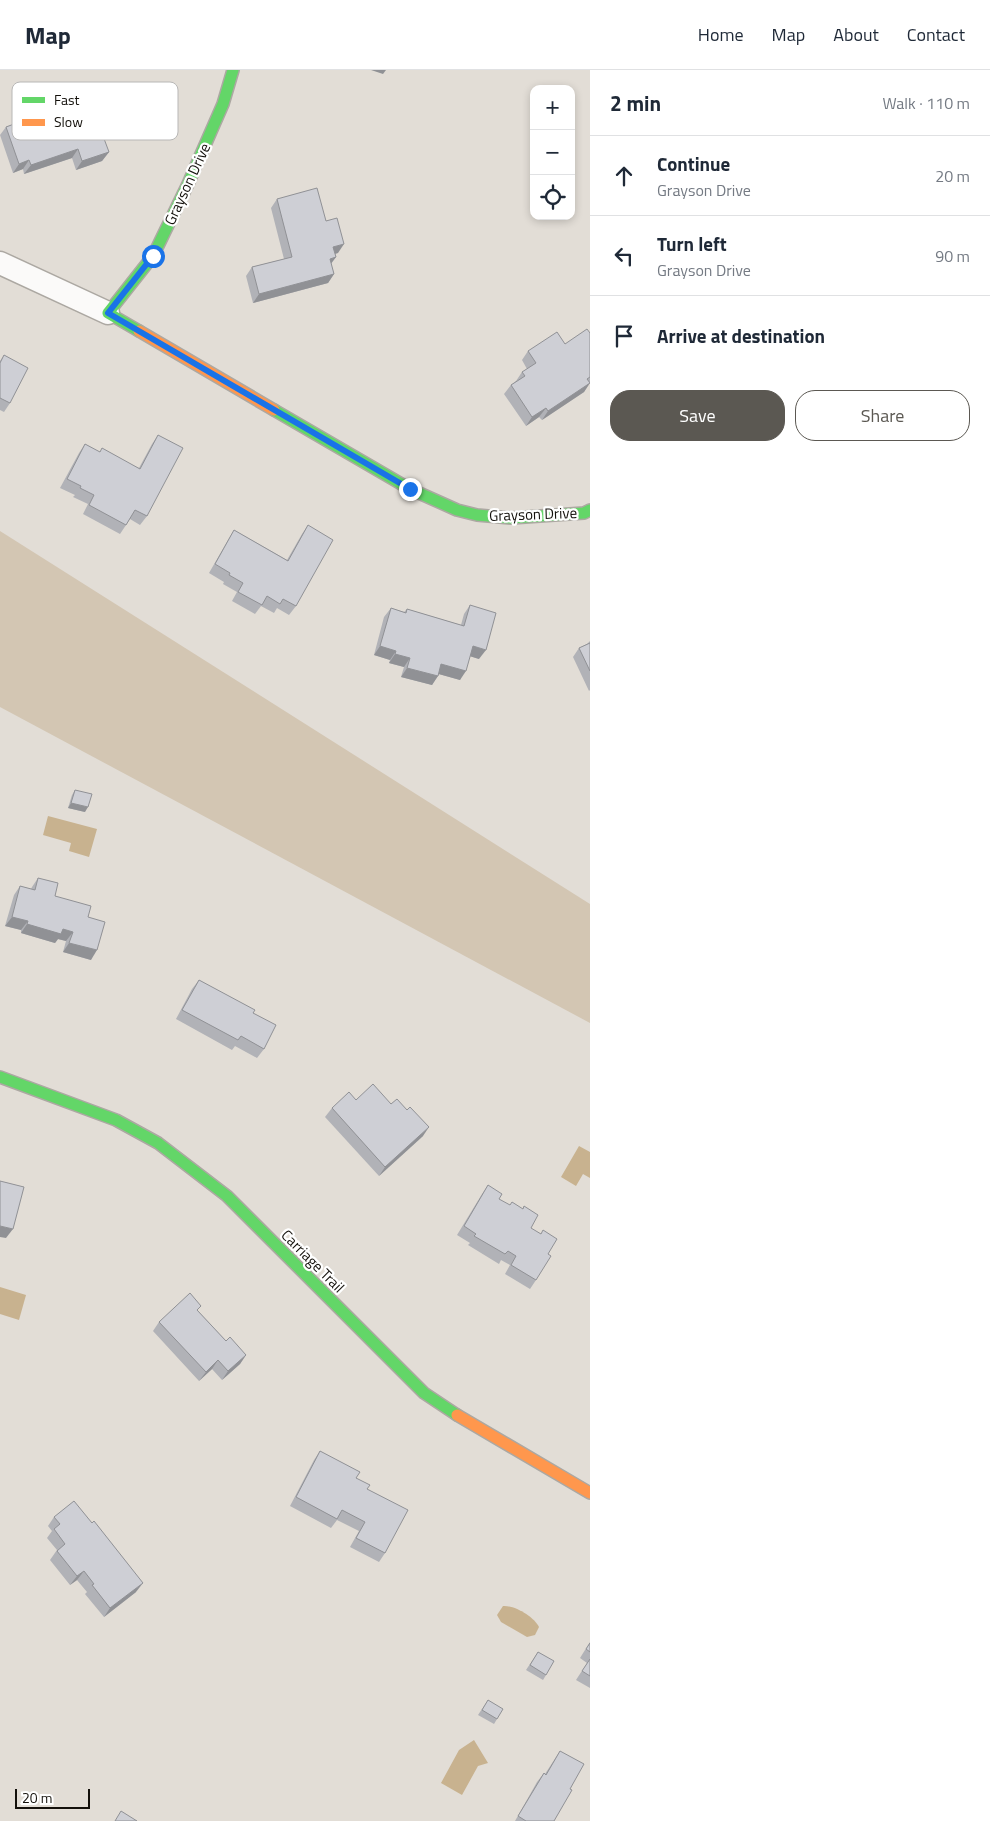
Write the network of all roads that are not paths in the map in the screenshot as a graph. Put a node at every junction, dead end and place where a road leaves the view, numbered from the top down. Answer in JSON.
{"nodes":[{"id":1,"x":233,"y":70,"type":"edge"},
{"id":2,"x":0,"y":263,"type":"edge"},
{"id":3,"x":108,"y":313,"type":"junction"},
{"id":4,"x":590,"y":510,"type":"edge"},
{"id":5,"x":0,"y":1077,"type":"edge"},
{"id":6,"x":590,"y":1493,"type":"edge"}],
"edges":[{"from":1,"to":3,"type":"street","name":"Grayson Drive"},
{"from":2,"to":3,"type":"street","name":"Grayson Drive"},
{"from":3,"to":4,"type":"street","name":"Grayson Drive"},
{"from":5,"to":6,"type":"street","name":"Carriage Trail"}]}
